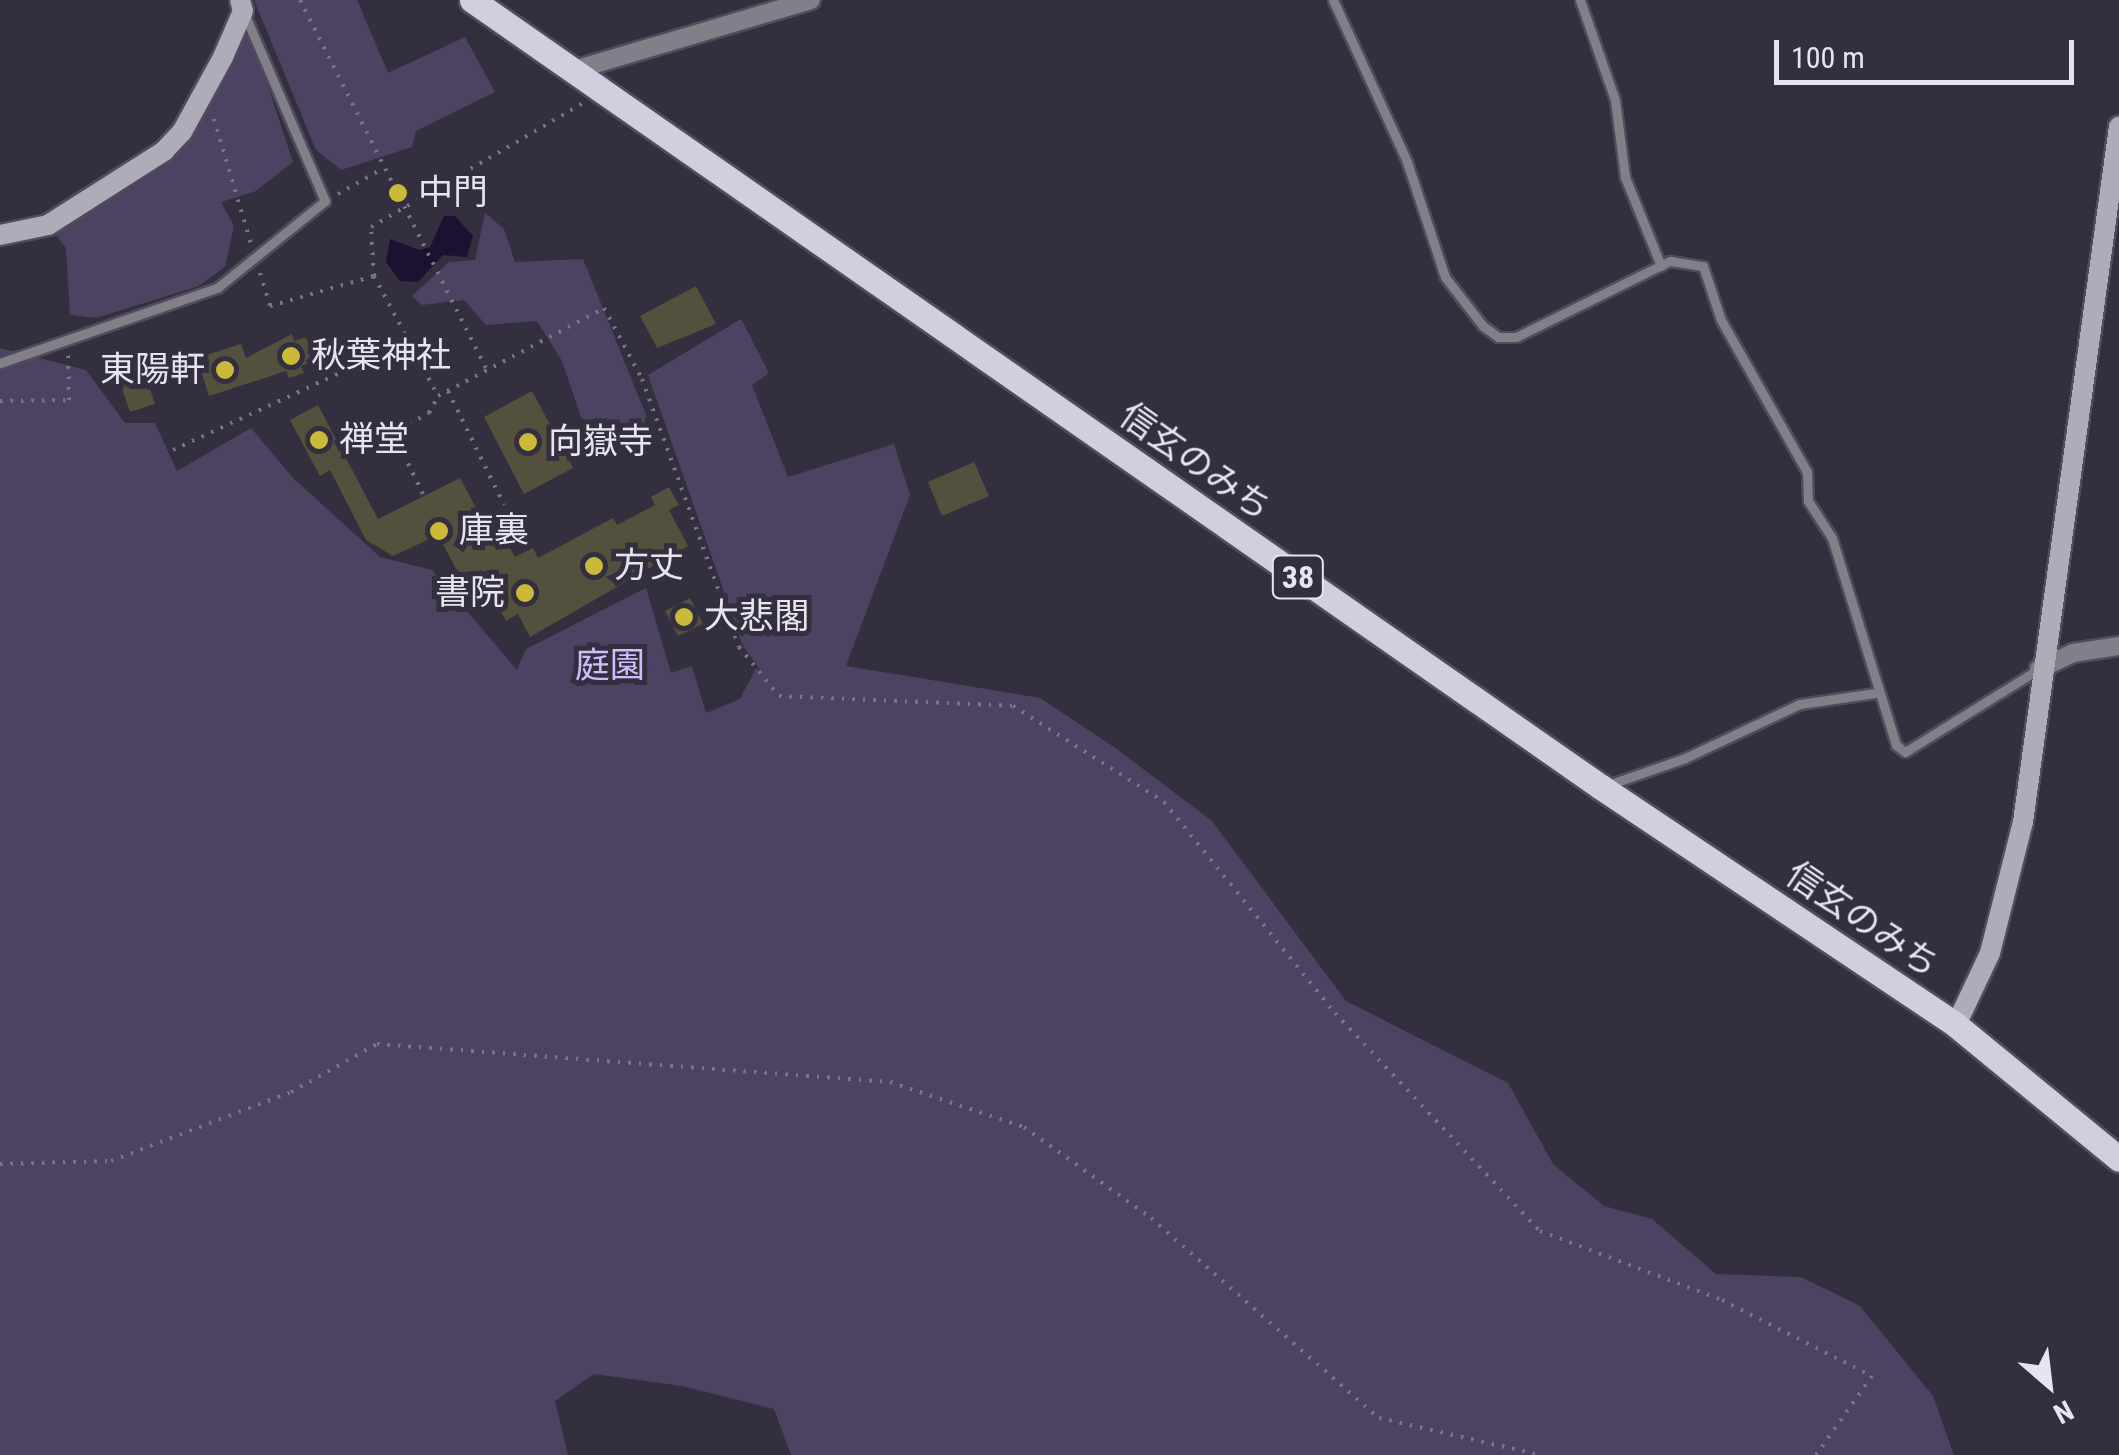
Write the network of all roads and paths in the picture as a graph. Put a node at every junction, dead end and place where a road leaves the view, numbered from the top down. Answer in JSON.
{"nodes":[{"id":1,"x":300,"y":0,"type":"edge"},
{"id":2,"x":472,"y":0,"type":"edge"},
{"id":3,"x":810,"y":0,"type":"edge"},
{"id":4,"x":1333,"y":0,"type":"edge"},
{"id":5,"x":1580,"y":0,"type":"edge"},
{"id":6,"x":242,"y":6,"type":"edge"},
{"id":7,"x":571,"y":72,"type":"junction"},
{"id":8,"x":205,"y":91,"type":"junction"},
{"id":9,"x":602,"y":93,"type":"junction"},
{"id":10,"x":2119,"y":127,"type":"edge"},
{"id":11,"x":384,"y":168,"type":"junction"},
{"id":12,"x":325,"y":202,"type":"junction"},
{"id":13,"x":402,"y":206,"type":"junction"},
{"id":14,"x":0,"y":235,"type":"edge"},
{"id":15,"x":254,"y":254,"type":"junction"},
{"id":16,"x":1660,"y":266,"type":"junction"},
{"id":17,"x":374,"y":276,"type":"junction"},
{"id":18,"x":67,"y":340,"type":"junction"},
{"id":19,"x":408,"y":341,"type":"junction"},
{"id":20,"x":0,"y":363,"type":"edge"},
{"id":21,"x":488,"y":370,"type":"junction"},
{"id":22,"x":448,"y":391,"type":"junction"},
{"id":23,"x":438,"y":396,"type":"junction"},
{"id":24,"x":0,"y":401,"type":"edge"},
{"id":25,"x":173,"y":450,"type":"dead end"},
{"id":26,"x":423,"y":494,"type":"dead end"},
{"id":27,"x":504,"y":505,"type":"dead end"},
{"id":28,"x":2119,"y":646,"type":"edge"},
{"id":29,"x":2039,"y":669,"type":"junction"},
{"id":30,"x":1875,"y":693,"type":"junction"},
{"id":31,"x":1601,"y":787,"type":"junction"},
{"id":32,"x":1956,"y":1024,"type":"junction"},
{"id":33,"x":2119,"y":1159,"type":"edge"},
{"id":34,"x":0,"y":1164,"type":"edge"},
{"id":35,"x":1540,"y":1455,"type":"edge"},
{"id":36,"x":1816,"y":1455,"type":"edge"}],
"edges":[{"from":1,"to":11,"type":"path"},
{"from":2,"to":7,"type":"main road","name":"信玄のみち","number":"38"},
{"from":3,"to":7,"type":"street"},
{"from":4,"to":16,"type":"lane"},
{"from":5,"to":16,"type":"lane"},
{"from":6,"to":8,"type":"street"},
{"from":6,"to":12,"type":"lane"},
{"from":7,"to":9,"type":"main road","name":"信玄のみち","number":"38"},
{"from":8,"to":14,"type":"street"},
{"from":8,"to":15,"type":"path"},
{"from":9,"to":13,"type":"path"},
{"from":9,"to":31,"type":"main road","name":"信玄のみち","number":"38"},
{"from":10,"to":29,"type":"street"},
{"from":11,"to":12,"type":"path"},
{"from":11,"to":13,"type":"path"},
{"from":12,"to":15,"type":"lane"},
{"from":13,"to":17,"type":"path"},
{"from":13,"to":21,"type":"path"},
{"from":15,"to":17,"type":"path"},
{"from":15,"to":18,"type":"lane"},
{"from":16,"to":30,"type":"lane"},
{"from":17,"to":19,"type":"path"},
{"from":18,"to":20,"type":"lane"},
{"from":18,"to":24,"type":"path"},
{"from":19,"to":23,"type":"path"},
{"from":19,"to":25,"type":"path"},
{"from":21,"to":22,"type":"path"},
{"from":21,"to":36,"type":"path"},
{"from":22,"to":23,"type":"path"},
{"from":22,"to":27,"type":"path"},
{"from":23,"to":26,"type":"path"},
{"from":28,"to":29,"type":"street"},
{"from":29,"to":30,"type":"lane"},
{"from":29,"to":32,"type":"street"},
{"from":30,"to":31,"type":"lane"},
{"from":31,"to":32,"type":"main road","name":"信玄のみち","number":"38"},
{"from":32,"to":33,"type":"main road","name":"信玄のみち","number":"38"},
{"from":34,"to":35,"type":"path"}]}
